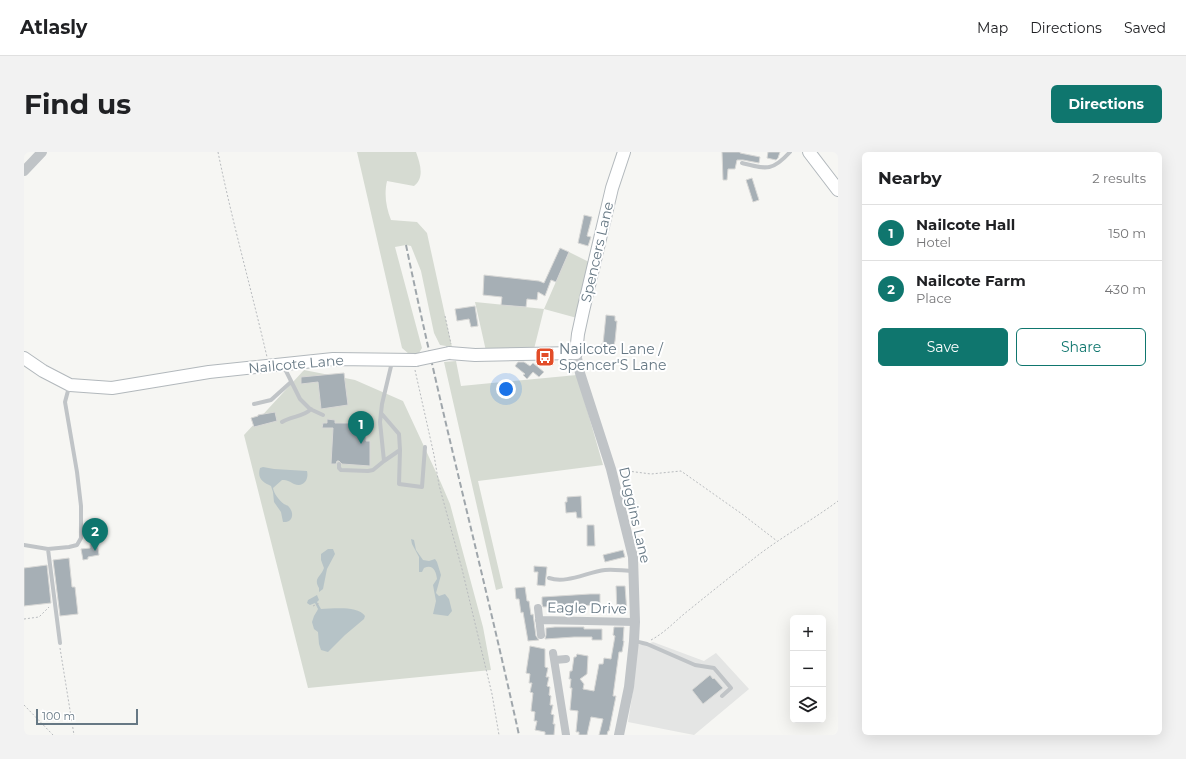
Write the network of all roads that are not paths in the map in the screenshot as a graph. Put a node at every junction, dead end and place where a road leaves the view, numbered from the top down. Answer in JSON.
{"nodes":[{"id":1,"x":42,"y":152,"type":"edge"},
{"id":2,"x":624,"y":152,"type":"edge"},
{"id":3,"x":790,"y":152,"type":"edge"},
{"id":4,"x":809,"y":152,"type":"edge"},
{"id":5,"x":742,"y":163,"type":"dead end"},
{"id":6,"x":24,"y":171,"type":"edge"},
{"id":7,"x":838,"y":190,"type":"edge"},
{"id":8,"x":576,"y":354,"type":"junction"},
{"id":9,"x":24,"y":358,"type":"edge"},
{"id":10,"x":393,"y":360,"type":"junction"},
{"id":11,"x":282,"y":364,"type":"junction"},
{"id":12,"x":291,"y":382,"type":"junction"},
{"id":13,"x":70,"y":385,"type":"junction"},
{"id":14,"x":254,"y":404,"type":"dead end"},
{"id":15,"x":311,"y":410,"type":"junction"},
{"id":16,"x":381,"y":413,"type":"junction"},
{"id":17,"x":323,"y":414,"type":"dead end"},
{"id":18,"x":282,"y":422,"type":"dead end"},
{"id":19,"x":425,"y":447,"type":"dead end"},
{"id":20,"x":400,"y":450,"type":"junction"},
{"id":21,"x":384,"y":462,"type":"junction"},
{"id":22,"x":339,"y":464,"type":"dead end"},
{"id":23,"x":24,"y":545,"type":"edge"},
{"id":24,"x":48,"y":549,"type":"junction"},
{"id":25,"x":634,"y":571,"type":"junction"},
{"id":26,"x":549,"y":578,"type":"dead end"},
{"id":27,"x":538,"y":608,"type":"dead end"},
{"id":28,"x":539,"y":620,"type":"junction"},
{"id":29,"x":635,"y":622,"type":"junction"},
{"id":30,"x":541,"y":635,"type":"dead end"},
{"id":31,"x":637,"y":642,"type":"junction"},
{"id":32,"x":60,"y":643,"type":"road end"},
{"id":33,"x":566,"y":659,"type":"dead end"},
{"id":34,"x":722,"y":696,"type":"dead end"},
{"id":35,"x":566,"y":735,"type":"edge"},
{"id":36,"x":620,"y":735,"type":"edge"}],
"edges":[{"from":1,"to":6,"type":"street"},
{"from":2,"to":8,"type":"main road","name":"Spencers Lane"},
{"from":3,"to":5,"type":"lane"},
{"from":4,"to":7,"type":"main road"},
{"from":8,"to":10,"type":"main road","name":"Nailcote Lane","bridge":true},
{"from":8,"to":25,"type":"street","name":"Duggins Lane"},
{"from":9,"to":13,"type":"main road","name":"Nailcote Lane"},
{"from":10,"to":11,"type":"main road","name":"Nailcote Lane"},
{"from":10,"to":16,"type":"lane"},
{"from":11,"to":12,"type":"lane"},
{"from":11,"to":13,"type":"main road","name":"Nailcote Lane"},
{"from":12,"to":14,"type":"lane"},
{"from":12,"to":15,"type":"lane"},
{"from":13,"to":24,"type":"lane"},
{"from":15,"to":17,"type":"lane"},
{"from":15,"to":18,"type":"lane"},
{"from":16,"to":20,"type":"lane"},
{"from":16,"to":21,"type":"lane"},
{"from":19,"to":20,"type":"lane"},
{"from":20,"to":21,"type":"lane"},
{"from":21,"to":22,"type":"lane"},
{"from":23,"to":24,"type":"lane"},
{"from":24,"to":32,"type":"lane"},
{"from":25,"to":26,"type":"lane"},
{"from":25,"to":29,"type":"street","name":"Duggins Lane"},
{"from":27,"to":28,"type":"street","name":"Eagle Drive"},
{"from":28,"to":29,"type":"street","name":"Eagle Drive"},
{"from":28,"to":30,"type":"street","name":"Eagle Drive"},
{"from":29,"to":31,"type":"street","name":"Duggins Lane"},
{"from":31,"to":34,"type":"lane"},
{"from":31,"to":36,"type":"street","name":"Duggins Lane"},
{"from":33,"to":35,"type":"street"}]}
